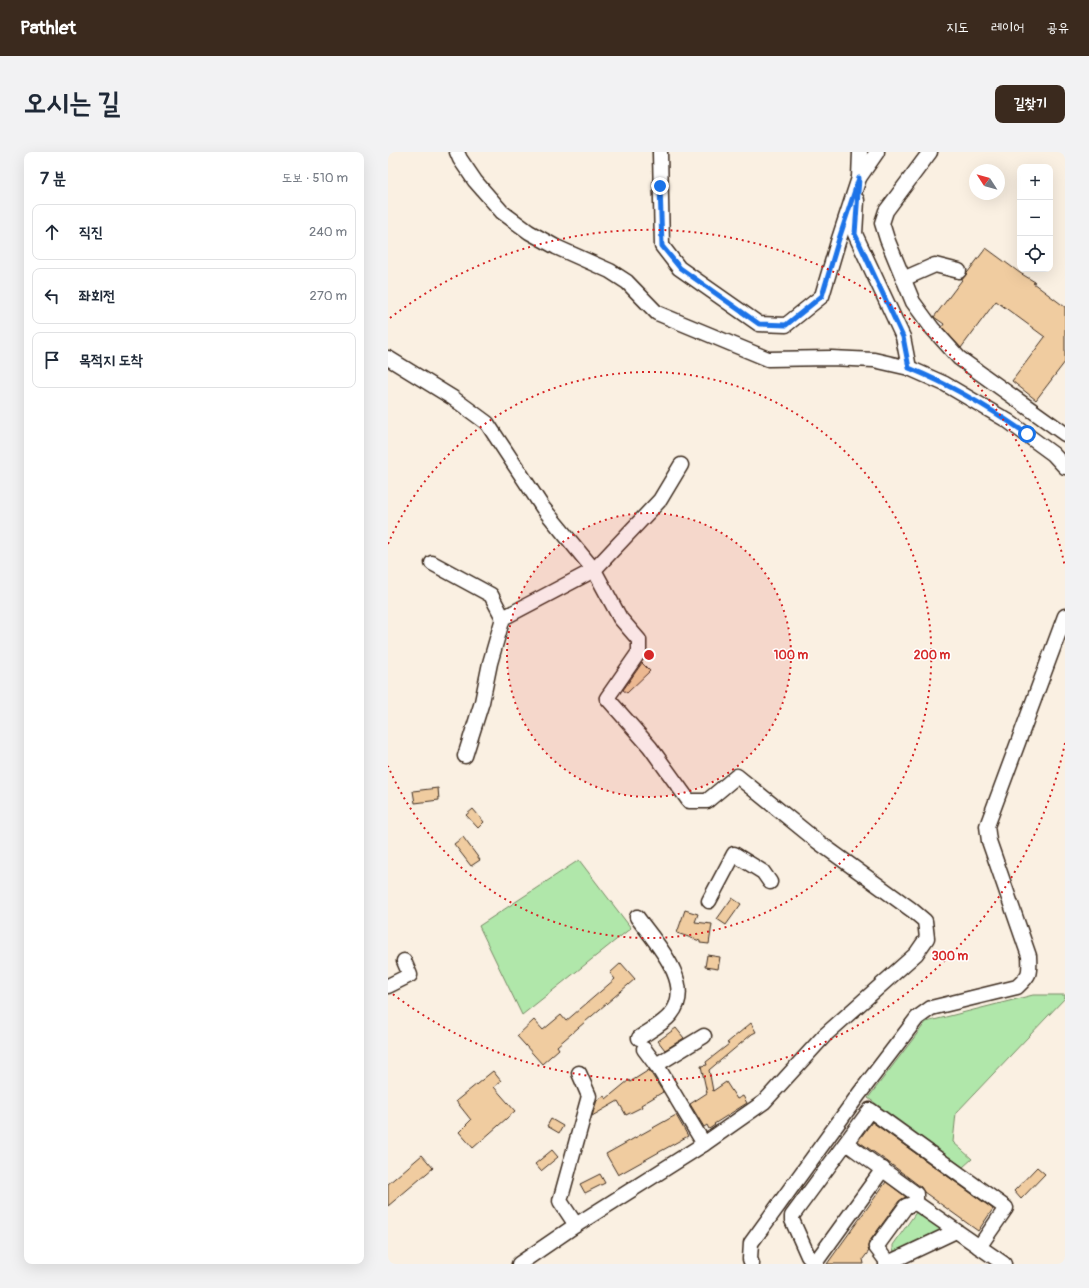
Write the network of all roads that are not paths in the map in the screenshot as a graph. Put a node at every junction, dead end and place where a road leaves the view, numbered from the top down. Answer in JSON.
{"nodes":[{"id":1,"x":457,"y":152,"type":"edge"},
{"id":2,"x":660,"y":152,"type":"edge"},
{"id":3,"x":860,"y":152,"type":"edge"},
{"id":4,"x":877,"y":152,"type":"edge"},
{"id":5,"x":930,"y":152,"type":"edge"},
{"id":6,"x":940,"y":152,"type":"edge"},
{"id":7,"x":859,"y":178,"type":"junction"},
{"id":8,"x":887,"y":239,"type":"junction"},
{"id":9,"x":959,"y":271,"type":"dead end"},
{"id":10,"x":903,"y":279,"type":"junction"},
{"id":11,"x":388,"y":358,"type":"edge"},
{"id":12,"x":909,"y":368,"type":"junction"},
{"id":13,"x":1065,"y":434,"type":"edge"},
{"id":14,"x":681,"y":465,"type":"dead end"},
{"id":15,"x":1065,"y":467,"type":"edge"},
{"id":16,"x":432,"y":563,"type":"dead end"},
{"id":17,"x":594,"y":570,"type":"junction"},
{"id":18,"x":1065,"y":616,"type":"edge"},
{"id":19,"x":503,"y":618,"type":"junction"},
{"id":20,"x":465,"y":756,"type":"dead end"},
{"id":21,"x":770,"y":882,"type":"dead end"},
{"id":22,"x":709,"y":901,"type":"dead end"},
{"id":23,"x":637,"y":917,"type":"dead end"},
{"id":24,"x":404,"y":960,"type":"dead end"},
{"id":25,"x":388,"y":986,"type":"edge"},
{"id":26,"x":704,"y":1036,"type":"dead end"},
{"id":27,"x":656,"y":1065,"type":"junction"},
{"id":28,"x":579,"y":1073,"type":"dead end"},
{"id":29,"x":846,"y":1143,"type":"junction"},
{"id":30,"x":704,"y":1144,"type":"junction"},
{"id":31,"x":882,"y":1170,"type":"junction"},
{"id":32,"x":916,"y":1203,"type":"junction"},
{"id":33,"x":576,"y":1225,"type":"junction"},
{"id":34,"x":956,"y":1231,"type":"junction"},
{"id":35,"x":979,"y":1247,"type":"junction"},
{"id":36,"x":887,"y":1263,"type":"edge"},
{"id":37,"x":519,"y":1264,"type":"edge"},
{"id":38,"x":752,"y":1264,"type":"edge"},
{"id":39,"x":815,"y":1264,"type":"edge"},
{"id":40,"x":1004,"y":1264,"type":"edge"}],
"edges":[{"from":1,"to":12,"type":"street"},
{"from":2,"to":7,"type":"street"},
{"from":3,"to":7,"type":"street"},
{"from":4,"to":7,"type":"street"},
{"from":5,"to":8,"type":"street"},
{"from":6,"to":8,"type":"street"},
{"from":7,"to":12,"type":"street"},
{"from":8,"to":10,"type":"street"},
{"from":9,"to":10,"type":"street"},
{"from":10,"to":13,"type":"street"},
{"from":11,"to":17,"type":"street"},
{"from":12,"to":15,"type":"street"},
{"from":14,"to":17,"type":"street"},
{"from":16,"to":19,"type":"street"},
{"from":17,"to":19,"type":"street"},
{"from":17,"to":30,"type":"street"},
{"from":18,"to":38,"type":"street"},
{"from":19,"to":20,"type":"street"},
{"from":21,"to":22,"type":"street"},
{"from":23,"to":27,"type":"street"},
{"from":24,"to":25,"type":"street"},
{"from":26,"to":27,"type":"street"},
{"from":27,"to":30,"type":"street"},
{"from":28,"to":33,"type":"street"},
{"from":29,"to":31,"type":"street"},
{"from":29,"to":35,"type":"street"},
{"from":29,"to":39,"type":"street"},
{"from":30,"to":33,"type":"street"},
{"from":31,"to":32,"type":"street"},
{"from":31,"to":39,"type":"street"},
{"from":32,"to":34,"type":"street"},
{"from":32,"to":36,"type":"street"},
{"from":33,"to":37,"type":"street"},
{"from":34,"to":35,"type":"street"},
{"from":34,"to":36,"type":"street"},
{"from":35,"to":40,"type":"street"}]}
